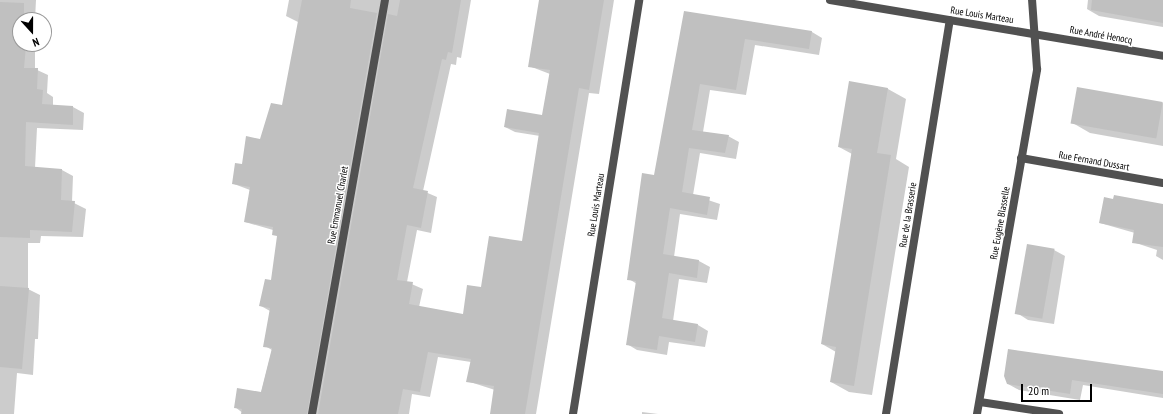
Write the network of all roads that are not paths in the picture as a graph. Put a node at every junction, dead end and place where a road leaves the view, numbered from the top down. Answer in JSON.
{"nodes":[{"id":1,"x":385,"y":0,"type":"edge"},
{"id":2,"x":639,"y":0,"type":"edge"},
{"id":3,"x":830,"y":0,"type":"edge"},
{"id":4,"x":1032,"y":0,"type":"edge"},
{"id":5,"x":950,"y":20,"type":"junction"},
{"id":6,"x":1036,"y":34,"type":"junction"},
{"id":7,"x":1163,"y":56,"type":"edge"},
{"id":8,"x":1021,"y":158,"type":"junction"},
{"id":9,"x":1163,"y":183,"type":"edge"},
{"id":10,"x":980,"y":402,"type":"junction"},
{"id":11,"x":312,"y":414,"type":"edge"},
{"id":12,"x":573,"y":414,"type":"edge"},
{"id":13,"x":886,"y":414,"type":"edge"},
{"id":14,"x":977,"y":414,"type":"edge"},
{"id":15,"x":1058,"y":414,"type":"edge"}],
"edges":[{"from":1,"to":11,"type":"street","name":"Rue Emmanuel Charlet"},
{"from":2,"to":12,"type":"street","name":"Rue Louis Marteau"},
{"from":3,"to":5,"type":"street","name":"Rue Louis Marteau"},
{"from":4,"to":6,"type":"street","name":"Rue Eugène Blasselle"},
{"from":5,"to":6,"type":"street","name":"Rue Louis Marteau"},
{"from":5,"to":13,"type":"street","name":"Rue de la Brasserie"},
{"from":6,"to":7,"type":"street","name":"Rue André Henocq"},
{"from":6,"to":8,"type":"street","name":"Rue Eugène Blasselle"},
{"from":8,"to":9,"type":"street","name":"Rue Fernand Dussart"},
{"from":8,"to":10,"type":"street","name":"Rue Eugène Blasselle"},
{"from":10,"to":14,"type":"street","name":"Rue Eugène Blasselle"},
{"from":10,"to":15,"type":"street"}]}
